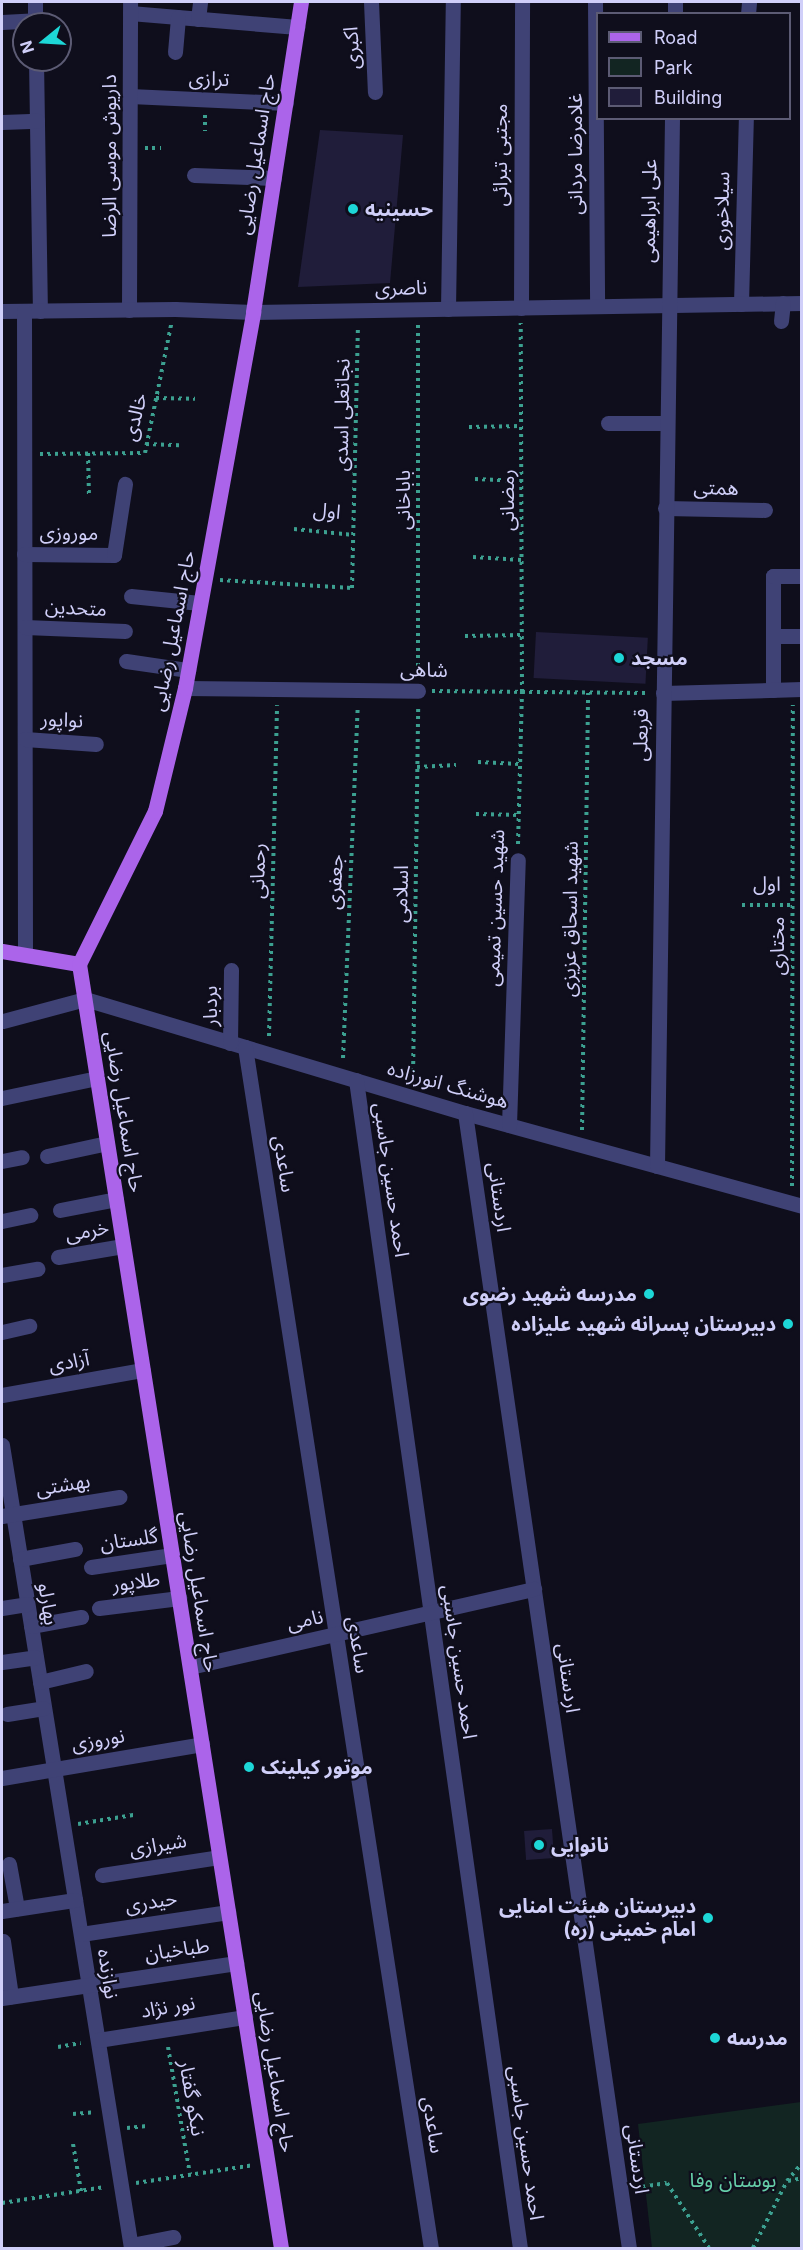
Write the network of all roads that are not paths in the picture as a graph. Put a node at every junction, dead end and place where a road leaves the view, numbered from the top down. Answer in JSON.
{"nodes":[{"id":1,"x":200,"y":2,"type":"edge"},
{"id":2,"x":302,"y":2,"type":"edge"},
{"id":3,"x":371,"y":2,"type":"edge"},
{"id":4,"x":453,"y":2,"type":"edge"},
{"id":5,"x":522,"y":2,"type":"edge"},
{"id":6,"x":595,"y":2,"type":"edge"},
{"id":7,"x":130,"y":7,"type":"edge"},
{"id":8,"x":178,"y":17,"type":"junction"},
{"id":9,"x":198,"y":19,"type":"junction"},
{"id":10,"x":297,"y":27,"type":"junction"},
{"id":11,"x":175,"y":52,"type":"dead end"},
{"id":12,"x":36,"y":72,"type":"edge"},
{"id":13,"x":375,"y":92,"type":"dead end"},
{"id":14,"x":130,"y":96,"type":"junction"},
{"id":15,"x":286,"y":103,"type":"junction"},
{"id":16,"x":672,"y":120,"type":"edge"},
{"id":17,"x":746,"y":120,"type":"edge"},
{"id":18,"x":37,"y":121,"type":"junction"},
{"id":19,"x":2,"y":122,"type":"edge"},
{"id":20,"x":194,"y":175,"type":"dead end"},
{"id":21,"x":274,"y":178,"type":"junction"},
{"id":22,"x":783,"y":303,"type":"junction"},
{"id":23,"x":801,"y":303,"type":"edge"},
{"id":24,"x":741,"y":304,"type":"junction"},
{"id":25,"x":667,"y":305,"type":"junction"},
{"id":26,"x":597,"y":306,"type":"junction"},
{"id":27,"x":521,"y":308,"type":"junction"},
{"id":28,"x":448,"y":309,"type":"junction"},
{"id":29,"x":129,"y":310,"type":"junction"},
{"id":30,"x":2,"y":311,"type":"edge"},
{"id":31,"x":24,"y":311,"type":"junction"},
{"id":32,"x":40,"y":311,"type":"junction"},
{"id":33,"x":253,"y":312,"type":"junction"},
{"id":34,"x":781,"y":321,"type":"dead end"},
{"id":35,"x":608,"y":423,"type":"dead end"},
{"id":36,"x":666,"y":423,"type":"junction"},
{"id":37,"x":125,"y":484,"type":"dead end"},
{"id":38,"x":665,"y":508,"type":"junction"},
{"id":39,"x":765,"y":510,"type":"dead end"},
{"id":40,"x":24,"y":554,"type":"junction"},
{"id":41,"x":801,"y":576,"type":"edge"},
{"id":42,"x":131,"y":596,"type":"dead end"},
{"id":43,"x":200,"y":603,"type":"junction"},
{"id":44,"x":25,"y":627,"type":"junction"},
{"id":45,"x":125,"y":631,"type":"dead end"},
{"id":46,"x":773,"y":636,"type":"junction"},
{"id":47,"x":801,"y":636,"type":"edge"},
{"id":48,"x":126,"y":661,"type":"dead end"},
{"id":49,"x":188,"y":670,"type":"junction"},
{"id":50,"x":185,"y":688,"type":"junction"},
{"id":51,"x":797,"y":689,"type":"edge"},
{"id":52,"x":773,"y":690,"type":"junction"},
{"id":53,"x":418,"y":691,"type":"road end"},
{"id":54,"x":663,"y":693,"type":"junction"},
{"id":55,"x":25,"y":739,"type":"junction"},
{"id":56,"x":96,"y":744,"type":"dead end"},
{"id":57,"x":518,"y":860,"type":"road end"},
{"id":58,"x":2,"y":951,"type":"edge"},
{"id":59,"x":25,"y":954,"type":"junction"},
{"id":60,"x":79,"y":964,"type":"junction"},
{"id":61,"x":231,"y":970,"type":"dead end"},
{"id":62,"x":85,"y":999,"type":"junction"},
{"id":63,"x":3,"y":1021,"type":"edge"},
{"id":64,"x":238,"y":1045,"type":"junction"},
{"id":65,"x":97,"y":1078,"type":"junction"},
{"id":66,"x":349,"y":1078,"type":"junction"},
{"id":67,"x":2,"y":1098,"type":"edge"},
{"id":68,"x":465,"y":1113,"type":"junction"},
{"id":69,"x":509,"y":1125,"type":"junction"},
{"id":70,"x":107,"y":1143,"type":"junction"},
{"id":71,"x":47,"y":1156,"type":"dead end"},
{"id":72,"x":22,"y":1157,"type":"dead end"},
{"id":73,"x":2,"y":1161,"type":"edge"},
{"id":74,"x":657,"y":1166,"type":"junction"},
{"id":75,"x":116,"y":1199,"type":"junction"},
{"id":76,"x":797,"y":1205,"type":"edge"},
{"id":77,"x":60,"y":1210,"type":"dead end"},
{"id":78,"x":30,"y":1215,"type":"dead end"},
{"id":79,"x":2,"y":1221,"type":"edge"},
{"id":80,"x":123,"y":1246,"type":"junction"},
{"id":81,"x":58,"y":1257,"type":"dead end"},
{"id":82,"x":37,"y":1269,"type":"dead end"},
{"id":83,"x":2,"y":1275,"type":"edge"},
{"id":84,"x":29,"y":1326,"type":"dead end"},
{"id":85,"x":2,"y":1332,"type":"edge"},
{"id":86,"x":143,"y":1370,"type":"junction"},
{"id":87,"x":2,"y":1395,"type":"edge"},
{"id":88,"x":2,"y":1445,"type":"edge"},
{"id":89,"x":119,"y":1497,"type":"dead end"},
{"id":90,"x":7,"y":1515,"type":"edge"},
{"id":91,"x":75,"y":1549,"type":"dead end"},
{"id":92,"x":172,"y":1555,"type":"junction"},
{"id":93,"x":20,"y":1559,"type":"junction"},
{"id":94,"x":91,"y":1567,"type":"dead end"},
{"id":95,"x":534,"y":1589,"type":"junction"},
{"id":96,"x":179,"y":1598,"type":"junction"},
{"id":97,"x":27,"y":1604,"type":"junction"},
{"id":98,"x":2,"y":1608,"type":"edge"},
{"id":99,"x":99,"y":1608,"type":"dead end"},
{"id":100,"x":430,"y":1612,"type":"junction"},
{"id":101,"x":81,"y":1617,"type":"dead end"},
{"id":102,"x":31,"y":1626,"type":"junction"},
{"id":103,"x":336,"y":1635,"type":"junction"},
{"id":104,"x":36,"y":1658,"type":"junction"},
{"id":105,"x":2,"y":1662,"type":"edge"},
{"id":106,"x":190,"y":1667,"type":"junction"},
{"id":107,"x":87,"y":1671,"type":"dead end"},
{"id":108,"x":40,"y":1682,"type":"junction"},
{"id":109,"x":44,"y":1708,"type":"junction"},
{"id":110,"x":7,"y":1714,"type":"dead end"},
{"id":111,"x":202,"y":1744,"type":"junction"},
{"id":112,"x":54,"y":1769,"type":"junction"},
{"id":113,"x":2,"y":1778,"type":"edge"},
{"id":114,"x":219,"y":1857,"type":"junction"},
{"id":115,"x":9,"y":1864,"type":"dead end"},
{"id":116,"x":102,"y":1875,"type":"dead end"},
{"id":117,"x":75,"y":1900,"type":"junction"},
{"id":118,"x":17,"y":1908,"type":"junction"},
{"id":119,"x":2,"y":1911,"type":"edge"},
{"id":120,"x":228,"y":1912,"type":"junction"},
{"id":121,"x":81,"y":1934,"type":"junction"},
{"id":122,"x":3,"y":1941,"type":"dead end"},
{"id":123,"x":236,"y":1963,"type":"junction"},
{"id":124,"x":88,"y":1983,"type":"junction"},
{"id":125,"x":6,"y":1997,"type":"edge"},
{"id":126,"x":245,"y":2016,"type":"junction"},
{"id":127,"x":98,"y":2040,"type":"junction"},
{"id":128,"x":172,"y":2237,"type":"dead end"},
{"id":129,"x":131,"y":2247,"type":"edge"},
{"id":130,"x":281,"y":2248,"type":"edge"},
{"id":131,"x":431,"y":2248,"type":"edge"},
{"id":132,"x":520,"y":2248,"type":"edge"},
{"id":133,"x":628,"y":2248,"type":"edge"}],
"edges":[{"from":1,"to":9,"type":"street"},
{"from":2,"to":10,"type":"main road","name":"حاج اسماعیل رضایی"},
{"from":3,"to":13,"type":"street","name":"اکبری"},
{"from":4,"to":28,"type":"street"},
{"from":5,"to":27,"type":"street","name":"مجتبی تبرائی"},
{"from":6,"to":26,"type":"street","name":"غلامرضا مردانی"},
{"from":7,"to":8,"type":"street"},
{"from":7,"to":14,"type":"street","name":"داریوش موسی الرضا"},
{"from":8,"to":9,"type":"street"},
{"from":8,"to":11,"type":"street"},
{"from":9,"to":10,"type":"street"},
{"from":10,"to":15,"type":"main road","name":"حاج اسماعیل رضایی"},
{"from":12,"to":18,"type":"street"},
{"from":14,"to":15,"type":"street","name":"ترازی"},
{"from":14,"to":29,"type":"street","name":"داریوش موسی الرضا"},
{"from":15,"to":21,"type":"main road","name":"حاج اسماعیل رضایی"},
{"from":16,"to":25,"type":"street","name":"علی ابراهیمی"},
{"from":17,"to":24,"type":"street","name":"سیلاخوری"},
{"from":18,"to":19,"type":"street"},
{"from":18,"to":32,"type":"street"},
{"from":20,"to":21,"type":"street"},
{"from":21,"to":33,"type":"main road","name":"حاج اسماعیل رضایی"},
{"from":22,"to":23,"type":"street","name":"ناصری"},
{"from":22,"to":24,"type":"street","name":"ناصری"},
{"from":22,"to":34,"type":"street"},
{"from":24,"to":25,"type":"street","name":"ناصری"},
{"from":25,"to":26,"type":"street","name":"ناصری"},
{"from":25,"to":36,"type":"street","name":"قربعلی"},
{"from":26,"to":27,"type":"street","name":"ناصری"},
{"from":27,"to":28,"type":"street","name":"ناصری"},
{"from":28,"to":33,"type":"street","name":"ناصری"},
{"from":29,"to":32,"type":"street","name":"ناصری"},
{"from":29,"to":33,"type":"street","name":"ناصری"},
{"from":30,"to":31,"type":"street","name":"ناصری"},
{"from":31,"to":32,"type":"street","name":"ناصری"},
{"from":31,"to":40,"type":"street"},
{"from":33,"to":43,"type":"main road","name":"حاج اسماعیل رضایی"},
{"from":35,"to":36,"type":"street"},
{"from":36,"to":38,"type":"street","name":"قربعلی"},
{"from":37,"to":40,"type":"street","name":"موروزی"},
{"from":38,"to":39,"type":"street","name":"همتی"},
{"from":38,"to":54,"type":"street","name":"قربعلی"},
{"from":40,"to":44,"type":"street"},
{"from":41,"to":46,"type":"street"},
{"from":42,"to":43,"type":"street"},
{"from":43,"to":49,"type":"main road","name":"حاج اسماعیل رضایی"},
{"from":44,"to":45,"type":"street","name":"متحدین"},
{"from":44,"to":55,"type":"street"},
{"from":46,"to":47,"type":"street"},
{"from":46,"to":52,"type":"street"},
{"from":48,"to":49,"type":"street"},
{"from":49,"to":50,"type":"main road","name":"حاج اسماعیل رضایی"},
{"from":50,"to":53,"type":"street","name":"شاهی"},
{"from":50,"to":60,"type":"main road","name":"حاج اسماعیل رضایی"},
{"from":51,"to":52,"type":"street"},
{"from":52,"to":54,"type":"street"},
{"from":54,"to":74,"type":"street","name":"قربعلی"},
{"from":55,"to":56,"type":"street","name":"نواپور"},
{"from":55,"to":59,"type":"street"},
{"from":57,"to":69,"type":"street","name":"شهید حسین تمیمی"},
{"from":58,"to":59,"type":"main road"},
{"from":59,"to":60,"type":"main road"},
{"from":60,"to":62,"type":"main road","name":"حاج اسماعیل رضایی"},
{"from":61,"to":64,"type":"street","name":"بردبار"},
{"from":62,"to":63,"type":"street"},
{"from":62,"to":64,"type":"street","name":"هوشنگ انورزاده"},
{"from":62,"to":65,"type":"main road","name":"حاج اسماعیل رضایی"},
{"from":64,"to":66,"type":"street","name":"هوشنگ انورزاده"},
{"from":64,"to":103,"type":"street","name":"ساعدی"},
{"from":65,"to":67,"type":"street"},
{"from":65,"to":70,"type":"main road","name":"حاج اسماعیل رضایی"},
{"from":66,"to":68,"type":"street","name":"هوشنگ انورزاده"},
{"from":66,"to":100,"type":"street","name":"احمد حسین جاسبی"},
{"from":68,"to":69,"type":"street","name":"هوشنگ انورزاده"},
{"from":68,"to":95,"type":"street","name":"اردستانی"},
{"from":69,"to":74,"type":"street","name":"هوشنگ انورزاده"},
{"from":70,"to":71,"type":"street"},
{"from":70,"to":75,"type":"main road","name":"حاج اسماعیل رضایی"},
{"from":72,"to":73,"type":"street"},
{"from":74,"to":76,"type":"street","name":"هوشنگ انورزاده"},
{"from":75,"to":77,"type":"street"},
{"from":75,"to":80,"type":"main road","name":"حاج اسماعیل رضایی"},
{"from":78,"to":79,"type":"street"},
{"from":80,"to":81,"type":"street","name":"خرمی"},
{"from":80,"to":86,"type":"main road","name":"حاج اسماعیل رضایی"},
{"from":82,"to":83,"type":"street"},
{"from":84,"to":85,"type":"street"},
{"from":86,"to":87,"type":"street","name":"آزادی"},
{"from":86,"to":92,"type":"main road","name":"حاج اسماعیل رضایی"},
{"from":88,"to":90,"type":"street","name":"بهارلو"},
{"from":89,"to":90,"type":"street","name":"بهشتی"},
{"from":90,"to":93,"type":"street","name":"بهارلو"},
{"from":91,"to":93,"type":"street"},
{"from":92,"to":94,"type":"street","name":"گلستان"},
{"from":92,"to":96,"type":"main road","name":"حاج اسماعیل رضایی"},
{"from":93,"to":97,"type":"street","name":"بهارلو"},
{"from":95,"to":100,"type":"street","name":"نامی"},
{"from":95,"to":133,"type":"street","name":"اردستانی"},
{"from":96,"to":99,"type":"street","name":"طلاپور"},
{"from":96,"to":106,"type":"main road","name":"حاج اسماعیل رضایی"},
{"from":97,"to":98,"type":"street"},
{"from":97,"to":102,"type":"street","name":"بهارلو"},
{"from":100,"to":103,"type":"street","name":"نامی"},
{"from":100,"to":132,"type":"street","name":"احمد حسین جاسبی"},
{"from":101,"to":102,"type":"street"},
{"from":102,"to":104,"type":"street","name":"بهارلو"},
{"from":103,"to":106,"type":"street","name":"نامی"},
{"from":103,"to":131,"type":"street","name":"ساعدی"},
{"from":104,"to":105,"type":"street"},
{"from":104,"to":108,"type":"street","name":"بهارلو"},
{"from":106,"to":111,"type":"main road","name":"حاج اسماعیل رضایی"},
{"from":107,"to":108,"type":"street"},
{"from":108,"to":109,"type":"street","name":"بهارلو"},
{"from":109,"to":110,"type":"street"},
{"from":109,"to":112,"type":"street","name":"بهارلو"},
{"from":111,"to":112,"type":"street","name":"نوروزی"},
{"from":111,"to":114,"type":"main road","name":"حاج اسماعیل رضایی"},
{"from":112,"to":113,"type":"street","name":"نوروزی"},
{"from":112,"to":117,"type":"street","name":"نوازنده"},
{"from":114,"to":116,"type":"street","name":"شیرازی"},
{"from":114,"to":120,"type":"main road","name":"حاج اسماعیل رضایی"},
{"from":115,"to":118,"type":"street"},
{"from":117,"to":118,"type":"street"},
{"from":117,"to":121,"type":"street","name":"نوازنده"},
{"from":118,"to":119,"type":"street"},
{"from":120,"to":121,"type":"street","name":"حیدری"},
{"from":120,"to":123,"type":"main road","name":"حاج اسماعیل رضایی"},
{"from":121,"to":124,"type":"street","name":"نوازنده"},
{"from":122,"to":125,"type":"street"},
{"from":123,"to":124,"type":"street","name":"طباخیان"},
{"from":123,"to":126,"type":"main road","name":"حاج اسماعیل رضایی"},
{"from":124,"to":125,"type":"street","name":"طباخیان"},
{"from":124,"to":127,"type":"street","name":"نوازنده"},
{"from":126,"to":127,"type":"street","name":"نور نژاد"},
{"from":126,"to":130,"type":"main road","name":"حاج اسماعیل رضایی"},
{"from":127,"to":129,"type":"street","name":"نوازنده"},
{"from":128,"to":129,"type":"street"}]}
